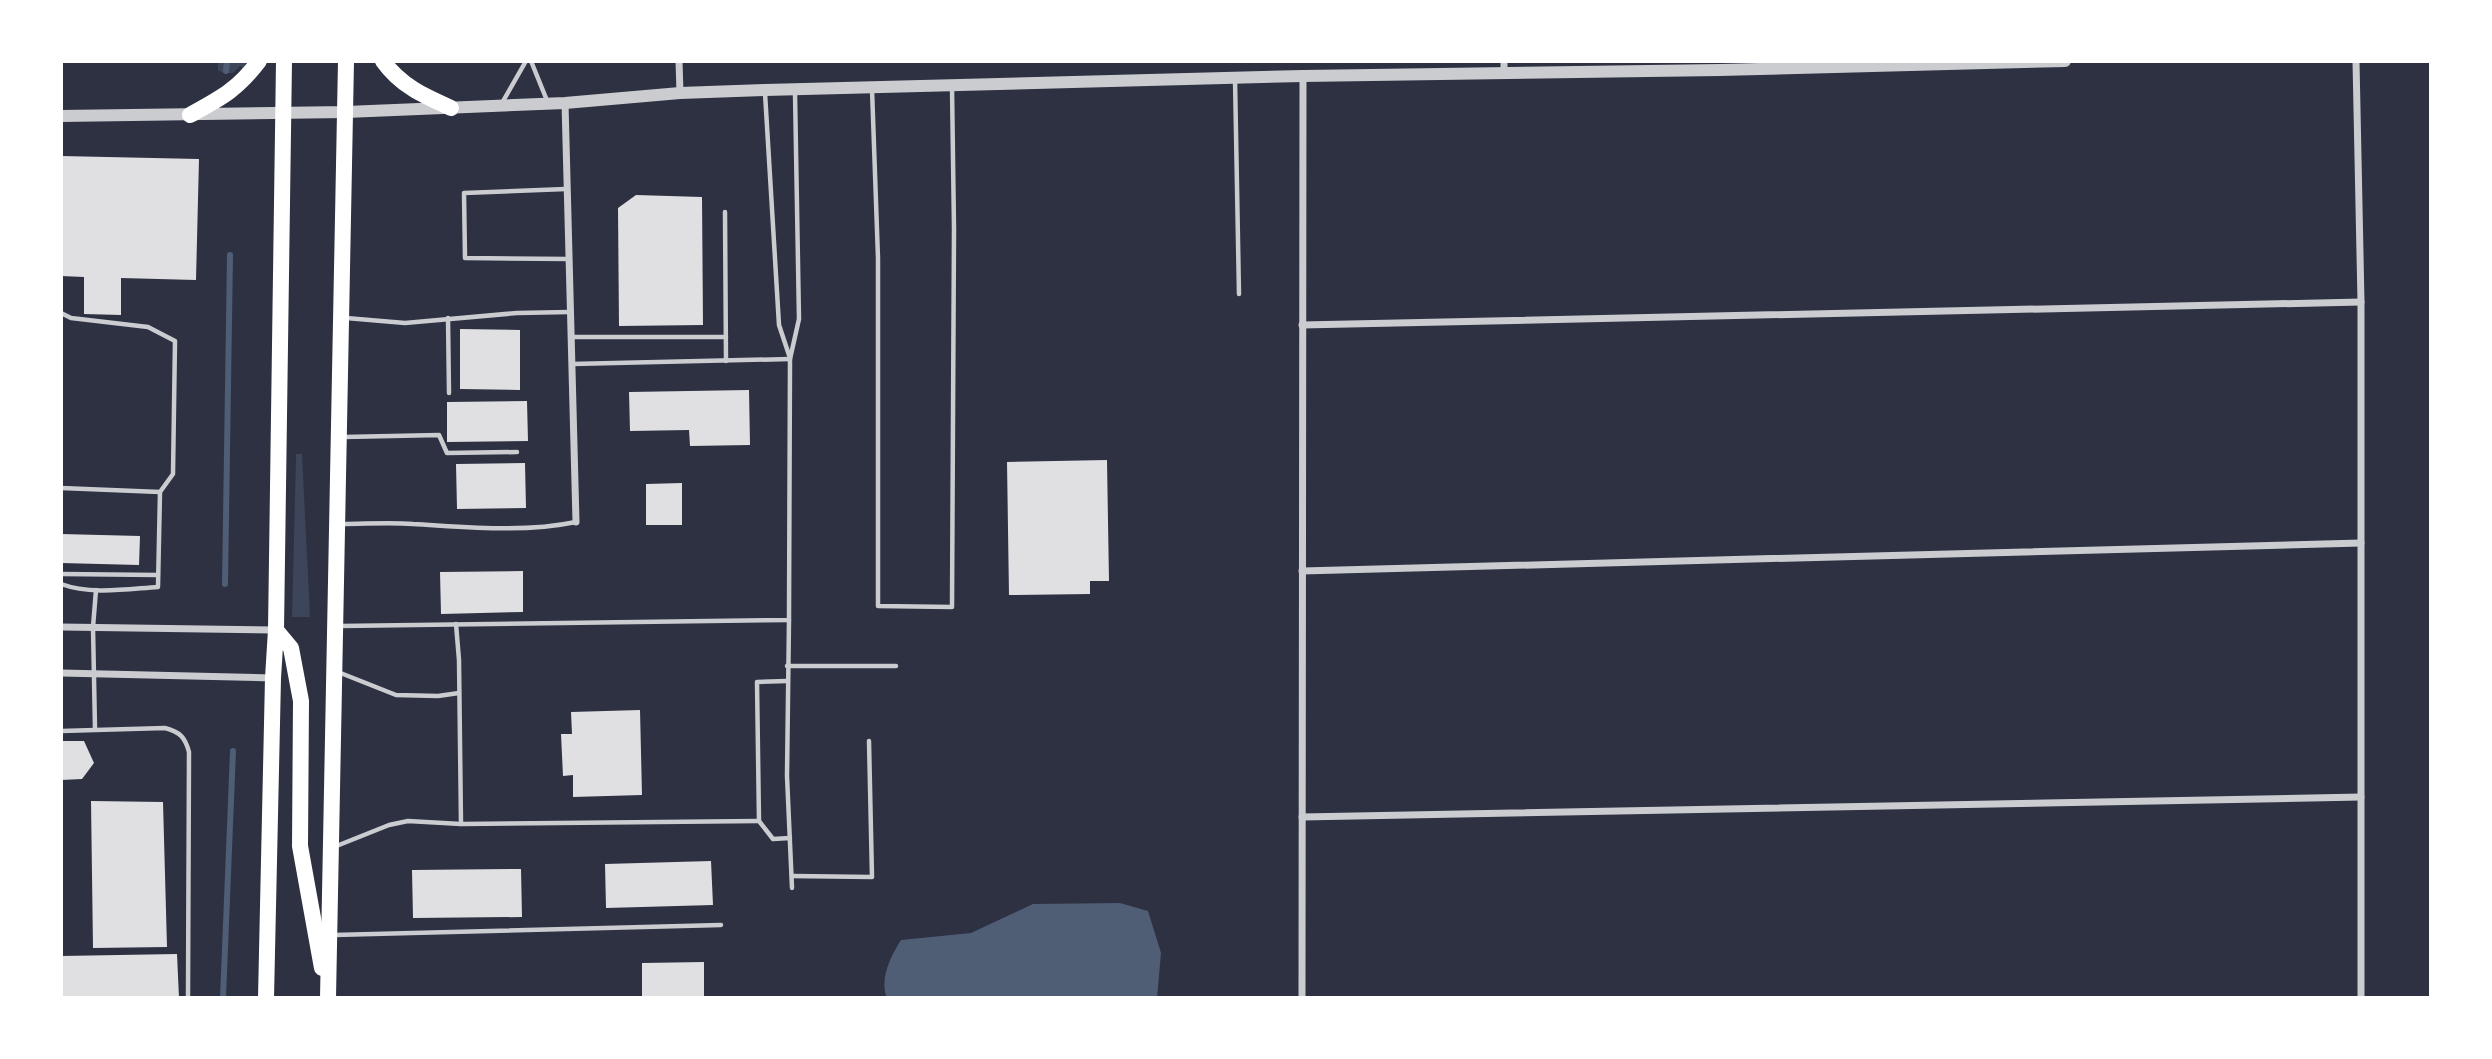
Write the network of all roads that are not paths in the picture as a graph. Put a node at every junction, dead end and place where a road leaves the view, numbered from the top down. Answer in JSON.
{"nodes":[{"id":1,"x":259,"y":61,"type":"edge"},
{"id":2,"x":284,"y":61,"type":"edge"},
{"id":3,"x":346,"y":61,"type":"edge"},
{"id":4,"x":383,"y":61,"type":"edge"},
{"id":5,"x":528,"y":61,"type":"edge"},
{"id":6,"x":680,"y":61,"type":"edge"},
{"id":7,"x":2065,"y":61,"type":"edge"},
{"id":8,"x":2356,"y":61,"type":"edge"},
{"id":9,"x":1940,"y":63,"type":"edge"},
{"id":10,"x":1719,"y":66,"type":"edge"},
{"id":11,"x":1504,"y":67,"type":"edge"},
{"id":12,"x":1303,"y":76,"type":"junction"},
{"id":13,"x":1235,"y":78,"type":"junction"},
{"id":14,"x":952,"y":86,"type":"junction"},
{"id":15,"x":872,"y":88,"type":"junction"},
{"id":16,"x":765,"y":90,"type":"junction"},
{"id":17,"x":794,"y":90,"type":"junction"},
{"id":18,"x":680,"y":93,"type":"junction"},
{"id":19,"x":548,"y":103,"type":"junction"},
{"id":20,"x":565,"y":103,"type":"junction"},
{"id":21,"x":500,"y":106,"type":"junction"},
{"id":22,"x":451,"y":108,"type":"junction"},
{"id":23,"x":346,"y":112,"type":"junction"},
{"id":24,"x":283,"y":113,"type":"junction"},
{"id":25,"x":190,"y":115,"type":"junction"},
{"id":26,"x":61,"y":116,"type":"edge"},
{"id":27,"x":567,"y":189,"type":"junction"},
{"id":28,"x":725,"y":212,"type":"dead end"},
{"id":29,"x":569,"y":259,"type":"junction"},
{"id":30,"x":1239,"y":295,"type":"dead end"},
{"id":31,"x":2361,"y":302,"type":"junction"},
{"id":32,"x":570,"y":312,"type":"junction"},
{"id":33,"x":61,"y":313,"type":"edge"},
{"id":34,"x":342,"y":318,"type":"junction"},
{"id":35,"x":448,"y":318,"type":"junction"},
{"id":36,"x":1302,"y":325,"type":"junction"},
{"id":37,"x":571,"y":337,"type":"junction"},
{"id":38,"x":726,"y":337,"type":"junction"},
{"id":39,"x":790,"y":359,"type":"junction"},
{"id":40,"x":726,"y":361,"type":"junction"},
{"id":41,"x":572,"y":364,"type":"junction"},
{"id":42,"x":449,"y":393,"type":"dead end"},
{"id":43,"x":340,"y":437,"type":"junction"},
{"id":44,"x":517,"y":452,"type":"dead end"},
{"id":45,"x":61,"y":488,"type":"edge"},
{"id":46,"x":160,"y":492,"type":"junction"},
{"id":47,"x":576,"y":522,"type":"joint"},
{"id":48,"x":338,"y":524,"type":"junction"},
{"id":49,"x":2361,"y":543,"type":"junction"},
{"id":50,"x":1302,"y":571,"type":"junction"},
{"id":51,"x":61,"y":574,"type":"edge"},
{"id":52,"x":158,"y":575,"type":"junction"},
{"id":53,"x":61,"y":584,"type":"edge"},
{"id":54,"x":96,"y":590,"type":"junction"},
{"id":55,"x":789,"y":620,"type":"junction"},
{"id":56,"x":456,"y":624,"type":"junction"},
{"id":57,"x":335,"y":626,"type":"junction"},
{"id":58,"x":61,"y":627,"type":"edge"},
{"id":59,"x":93,"y":627,"type":"junction"},
{"id":60,"x":276,"y":630,"type":"junction"},
{"id":61,"x":896,"y":666,"type":"dead end"},
{"id":62,"x":787,"y":667,"type":"junction"},
{"id":63,"x":334,"y":670,"type":"junction"},
{"id":64,"x":61,"y":673,"type":"edge"},
{"id":65,"x":93,"y":673,"type":"junction"},
{"id":66,"x":273,"y":678,"type":"junction"},
{"id":67,"x":787,"y":681,"type":"junction"},
{"id":68,"x":459,"y":693,"type":"junction"},
{"id":69,"x":95,"y":729,"type":"junction"},
{"id":70,"x":61,"y":731,"type":"edge"},
{"id":71,"x":869,"y":741,"type":"dead end"},
{"id":72,"x":2361,"y":797,"type":"junction"},
{"id":73,"x":1302,"y":817,"type":"junction"},
{"id":74,"x":759,"y":821,"type":"junction"},
{"id":75,"x":461,"y":824,"type":"junction"},
{"id":76,"x":790,"y":838,"type":"junction"},
{"id":77,"x":331,"y":848,"type":"junction"},
{"id":78,"x":792,"y":876,"type":"junction"},
{"id":79,"x":792,"y":888,"type":"dead end"},
{"id":80,"x":721,"y":925,"type":"dead end"},
{"id":81,"x":329,"y":936,"type":"junction"},
{"id":82,"x":188,"y":998,"type":"edge"},
{"id":83,"x":265,"y":998,"type":"edge"},
{"id":84,"x":328,"y":998,"type":"edge"},
{"id":85,"x":1302,"y":998,"type":"edge"},
{"id":86,"x":2361,"y":998,"type":"edge"}],
"edges":[{"from":1,"to":25,"type":"highway"},
{"from":2,"to":24,"type":"highway"},
{"from":3,"to":23,"type":"highway"},
{"from":4,"to":22,"type":"highway"},
{"from":5,"to":19,"type":"lane"},
{"from":5,"to":21,"type":"lane"},
{"from":6,"to":18,"type":"street"},
{"from":7,"to":9,"type":"street"},
{"from":8,"to":31,"type":"street"},
{"from":9,"to":10,"type":"street"},
{"from":10,"to":11,"type":"street"},
{"from":11,"to":12,"type":"street"},
{"from":12,"to":13,"type":"street"},
{"from":12,"to":36,"type":"street"},
{"from":13,"to":14,"type":"street"},
{"from":13,"to":30,"type":"lane"},
{"from":14,"to":15,"type":"street"},
{"from":14,"to":15,"type":"lane"},
{"from":15,"to":17,"type":"street"},
{"from":16,"to":17,"type":"street"},
{"from":16,"to":18,"type":"street"},
{"from":16,"to":39,"type":"lane"},
{"from":17,"to":39,"type":"lane"},
{"from":18,"to":20,"type":"street"},
{"from":19,"to":20,"type":"street"},
{"from":19,"to":21,"type":"street"},
{"from":20,"to":27,"type":"street"},
{"from":21,"to":22,"type":"street"},
{"from":22,"to":23,"type":"street"},
{"from":23,"to":24,"type":"street"},
{"from":23,"to":34,"type":"highway"},
{"from":24,"to":25,"type":"street"},
{"from":24,"to":60,"type":"highway"},
{"from":25,"to":26,"type":"street"},
{"from":27,"to":29,"type":"street"},
{"from":27,"to":29,"type":"lane"},
{"from":28,"to":38,"type":"lane"},
{"from":29,"to":32,"type":"street"},
{"from":31,"to":36,"type":"street"},
{"from":31,"to":49,"type":"street"},
{"from":32,"to":35,"type":"lane"},
{"from":32,"to":37,"type":"street"},
{"from":33,"to":46,"type":"lane"},
{"from":34,"to":35,"type":"lane"},
{"from":34,"to":43,"type":"highway"},
{"from":35,"to":42,"type":"lane"},
{"from":36,"to":50,"type":"street"},
{"from":37,"to":38,"type":"lane"},
{"from":37,"to":41,"type":"street"},
{"from":38,"to":40,"type":"lane"},
{"from":39,"to":40,"type":"lane"},
{"from":39,"to":55,"type":"lane"},
{"from":40,"to":41,"type":"lane"},
{"from":41,"to":47,"type":"street"},
{"from":43,"to":44,"type":"lane"},
{"from":43,"to":48,"type":"highway"},
{"from":45,"to":46,"type":"lane"},
{"from":46,"to":52,"type":"lane"},
{"from":47,"to":48,"type":"lane"},
{"from":48,"to":57,"type":"highway"},
{"from":49,"to":50,"type":"street"},
{"from":49,"to":72,"type":"street"},
{"from":50,"to":73,"type":"street"},
{"from":51,"to":52,"type":"lane"},
{"from":52,"to":54,"type":"lane"},
{"from":53,"to":54,"type":"lane"},
{"from":54,"to":59,"type":"lane"},
{"from":55,"to":56,"type":"lane"},
{"from":55,"to":62,"type":"lane"},
{"from":56,"to":57,"type":"lane"},
{"from":56,"to":68,"type":"lane"},
{"from":57,"to":63,"type":"highway"},
{"from":58,"to":59,"type":"street"},
{"from":59,"to":60,"type":"street"},
{"from":59,"to":65,"type":"lane"},
{"from":60,"to":66,"type":"highway"},
{"from":60,"to":84,"type":"highway"},
{"from":61,"to":62,"type":"lane"},
{"from":62,"to":67,"type":"lane"},
{"from":63,"to":68,"type":"lane"},
{"from":63,"to":77,"type":"highway"},
{"from":64,"to":65,"type":"street"},
{"from":65,"to":66,"type":"street"},
{"from":65,"to":69,"type":"lane"},
{"from":66,"to":83,"type":"highway"},
{"from":67,"to":74,"type":"lane"},
{"from":67,"to":76,"type":"lane"},
{"from":68,"to":75,"type":"lane"},
{"from":69,"to":70,"type":"lane"},
{"from":69,"to":82,"type":"lane"},
{"from":71,"to":78,"type":"lane"},
{"from":72,"to":73,"type":"street"},
{"from":72,"to":86,"type":"street"},
{"from":73,"to":85,"type":"street"},
{"from":74,"to":75,"type":"lane"},
{"from":74,"to":76,"type":"lane"},
{"from":75,"to":77,"type":"lane"},
{"from":76,"to":78,"type":"lane"},
{"from":77,"to":81,"type":"highway"},
{"from":78,"to":79,"type":"lane"},
{"from":80,"to":81,"type":"lane"},
{"from":81,"to":84,"type":"highway"}]}
